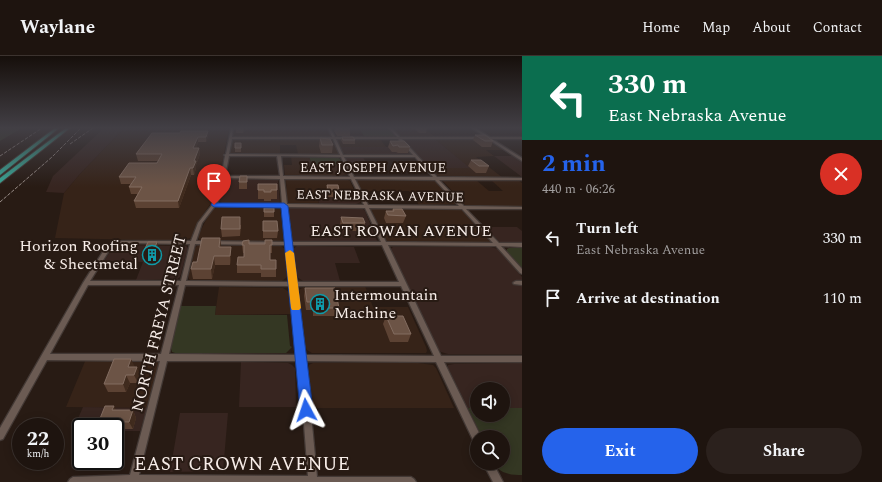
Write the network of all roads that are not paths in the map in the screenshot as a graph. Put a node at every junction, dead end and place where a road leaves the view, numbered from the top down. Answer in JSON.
{"nodes":[{"id":1,"x":32,"y":148,"type":"edge"},
{"id":2,"x":42,"y":148,"type":"edge"},
{"id":3,"x":228,"y":148,"type":"edge"},
{"id":4,"x":339,"y":148,"type":"edge"},
{"id":5,"x":408,"y":148,"type":"edge"},
{"id":6,"x":504,"y":148,"type":"edge"},
{"id":7,"x":226,"y":155,"type":"junction"},
{"id":8,"x":279,"y":155,"type":"junction"},
{"id":9,"x":342,"y":155,"type":"junction"},
{"id":10,"x":416,"y":156,"type":"junction"},
{"id":11,"x":522,"y":160,"type":"edge"},
{"id":12,"x":0,"y":173,"type":"edge"},
{"id":13,"x":223,"y":177,"type":"junction"},
{"id":14,"x":282,"y":178,"type":"junction"},
{"id":15,"x":352,"y":178,"type":"junction"},
{"id":16,"x":437,"y":179,"type":"junction"},
{"id":17,"x":522,"y":179,"type":"edge"},
{"id":18,"x":0,"y":181,"type":"edge"},
{"id":19,"x":214,"y":205,"type":"junction"},
{"id":20,"x":284,"y":206,"type":"junction"},
{"id":21,"x":366,"y":206,"type":"junction"},
{"id":22,"x":462,"y":207,"type":"junction"},
{"id":23,"x":522,"y":208,"type":"edge"},
{"id":24,"x":193,"y":243,"type":"junction"},
{"id":25,"x":289,"y":244,"type":"junction"},
{"id":26,"x":386,"y":245,"type":"junction"},
{"id":27,"x":498,"y":245,"type":"junction"},
{"id":28,"x":522,"y":245,"type":"edge"},
{"id":29,"x":522,"y":272,"type":"edge"},
{"id":30,"x":86,"y":283,"type":"junction"},
{"id":31,"x":183,"y":283,"type":"junction"},
{"id":32,"x":293,"y":283,"type":"junction"},
{"id":33,"x":402,"y":284,"type":"junction"},
{"id":34,"x":46,"y":357,"type":"junction"},
{"id":35,"x":165,"y":358,"type":"junction"},
{"id":36,"x":302,"y":359,"type":"junction"},
{"id":37,"x":438,"y":359,"type":"junction"},
{"id":38,"x":522,"y":359,"type":"edge"},
{"id":39,"x":473,"y":430,"type":"edge"},
{"id":40,"x":0,"y":436,"type":"edge"},
{"id":41,"x":492,"y":470,"type":"edge"},
{"id":42,"x":133,"y":481,"type":"edge"},
{"id":43,"x":73,"y":482,"type":"edge"},
{"id":44,"x":313,"y":482,"type":"edge"},
{"id":45,"x":411,"y":482,"type":"edge"},
{"id":46,"x":498,"y":482,"type":"edge"}],
"edges":[{"from":1,"to":12,"type":"highway"},
{"from":2,"to":18,"type":"highway"},
{"from":3,"to":7,"type":"street","name":"NORTH FREYA STREET"},
{"from":4,"to":9,"type":"street"},
{"from":5,"to":10,"type":"street"},
{"from":6,"to":11,"type":"street"},
{"from":7,"to":8,"type":"street"},
{"from":7,"to":13,"type":"street","name":"NORTH FREYA STREET"},
{"from":8,"to":9,"type":"street"},
{"from":8,"to":14,"type":"street"},
{"from":9,"to":10,"type":"street"},
{"from":9,"to":15,"type":"street"},
{"from":10,"to":16,"type":"street"},
{"from":13,"to":14,"type":"street","name":"EAST JOSEPH AVENUE"},
{"from":13,"to":19,"type":"street","name":"NORTH FREYA STREET"},
{"from":14,"to":15,"type":"street","name":"EAST JOSEPH AVENUE"},
{"from":14,"to":20,"type":"street"},
{"from":15,"to":16,"type":"street","name":"EAST JOSEPH AVENUE"},
{"from":15,"to":21,"type":"street"},
{"from":16,"to":17,"type":"street","name":"EAST JOSEPH AVENUE"},
{"from":16,"to":22,"type":"street"},
{"from":19,"to":20,"type":"street","name":"EAST NEBRASKA AVENUE"},
{"from":19,"to":24,"type":"street","name":"NORTH FREYA STREET"},
{"from":20,"to":21,"type":"street","name":"EAST NEBRASKA AVENUE"},
{"from":20,"to":25,"type":"street"},
{"from":21,"to":22,"type":"street","name":"EAST NEBRASKA AVENUE"},
{"from":21,"to":26,"type":"street"},
{"from":22,"to":23,"type":"street","name":"EAST NEBRASKA AVENUE"},
{"from":22,"to":27,"type":"street"},
{"from":24,"to":25,"type":"street","name":"EAST ROWAN AVENUE"},
{"from":24,"to":30,"type":"street","name":"EAST ROWAN AVENUE"},
{"from":24,"to":31,"type":"street","name":"NORTH FREYA STREET"},
{"from":25,"to":26,"type":"street","name":"EAST ROWAN AVENUE"},
{"from":25,"to":32,"type":"street"},
{"from":26,"to":27,"type":"street","name":"EAST ROWAN AVENUE"},
{"from":26,"to":33,"type":"street"},
{"from":27,"to":28,"type":"street","name":"EAST ROWAN AVENUE"},
{"from":27,"to":29,"type":"street"},
{"from":30,"to":31,"type":"street"},
{"from":30,"to":34,"type":"street"},
{"from":31,"to":32,"type":"street"},
{"from":31,"to":35,"type":"street","name":"NORTH FREYA STREET"},
{"from":32,"to":33,"type":"street"},
{"from":32,"to":36,"type":"street"},
{"from":33,"to":37,"type":"street"},
{"from":34,"to":35,"type":"street"},
{"from":34,"to":40,"type":"street"},
{"from":35,"to":36,"type":"street"},
{"from":35,"to":42,"type":"street","name":"NORTH FREYA STREET"},
{"from":36,"to":37,"type":"street"},
{"from":36,"to":44,"type":"street"},
{"from":37,"to":38,"type":"street"},
{"from":37,"to":39,"type":"street"},
{"from":41,"to":46,"type":"street"},
{"from":42,"to":43,"type":"street","name":"EAST CROWN AVENUE"},
{"from":42,"to":44,"type":"street","name":"EAST CROWN AVENUE"},
{"from":44,"to":45,"type":"street","name":"EAST CROWN AVENUE"}]}
